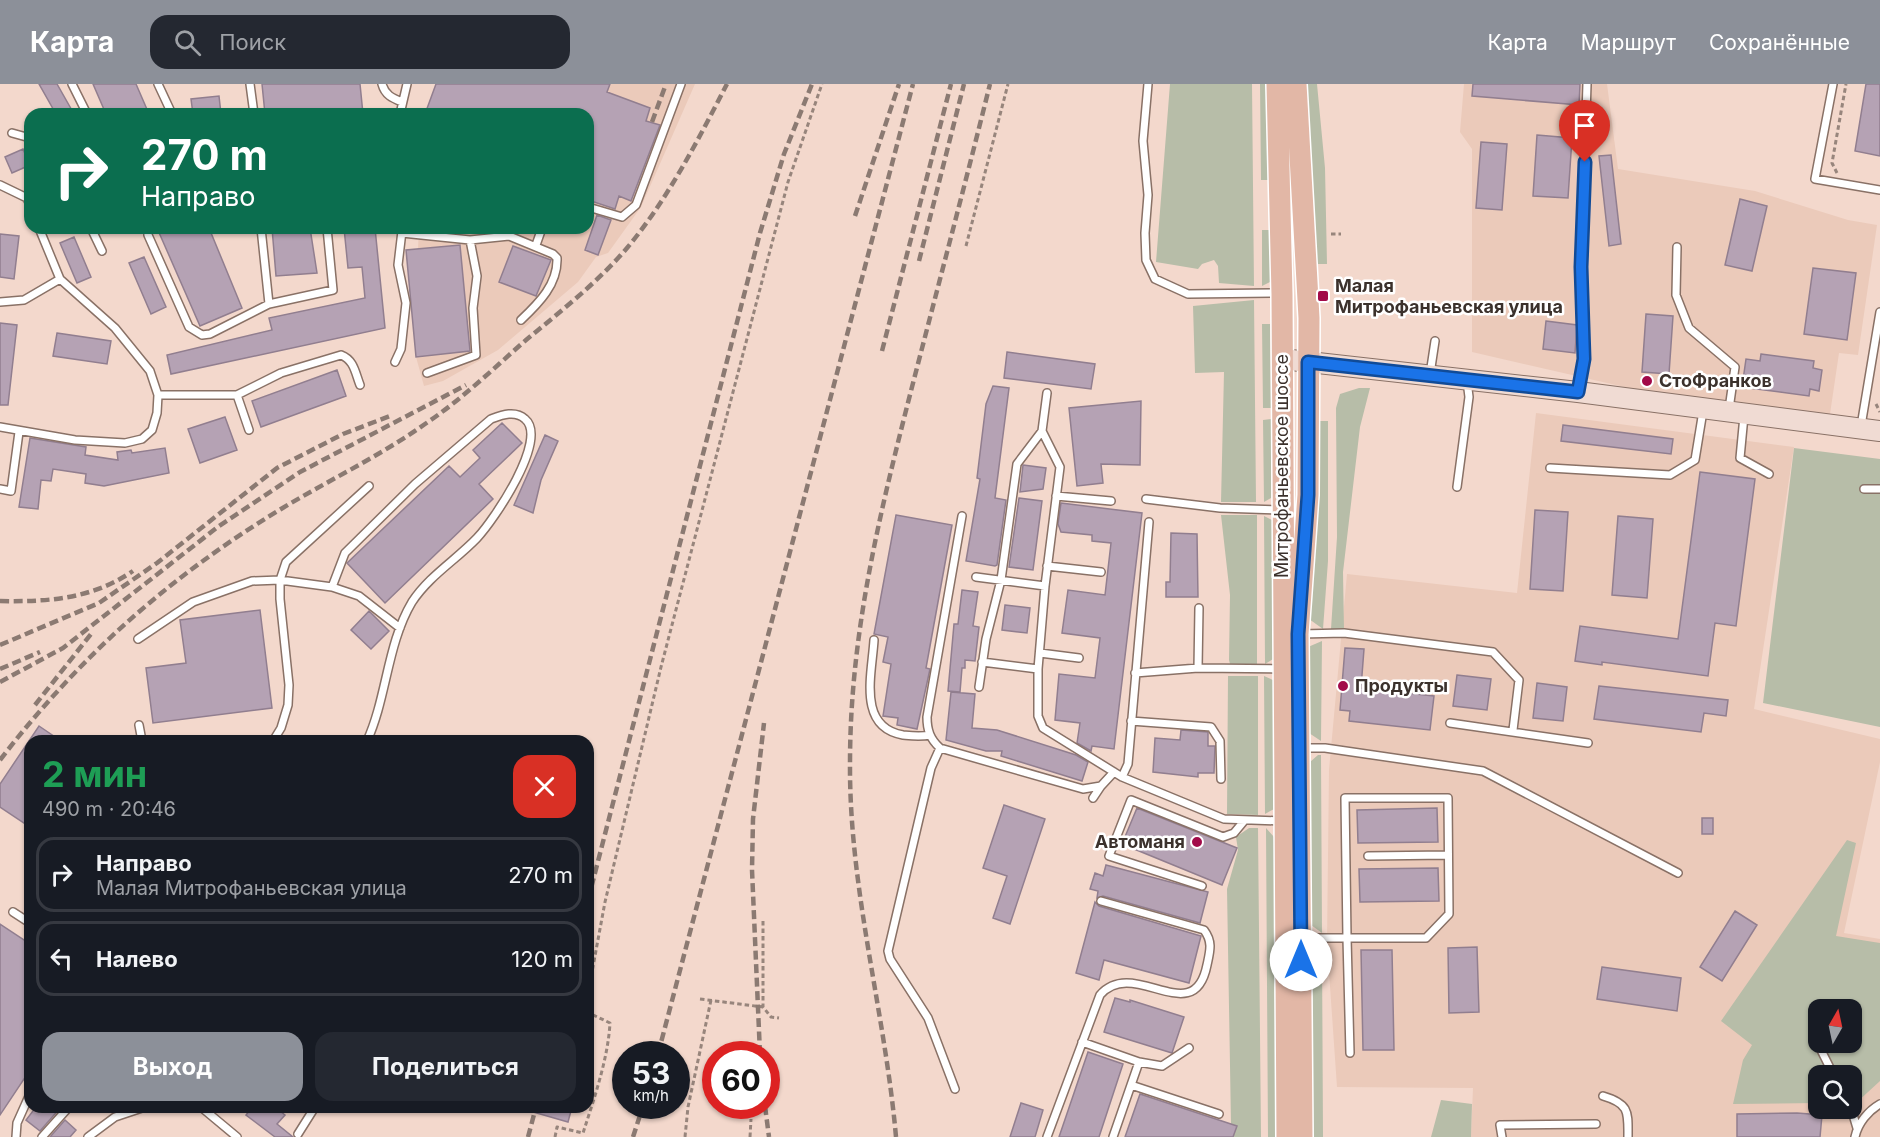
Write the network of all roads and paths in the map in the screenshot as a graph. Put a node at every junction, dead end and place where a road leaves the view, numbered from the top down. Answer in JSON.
{"nodes":[{"id":1,"x":72,"y":84,"type":"edge"},
{"id":2,"x":158,"y":84,"type":"edge"},
{"id":3,"x":250,"y":84,"type":"edge"},
{"id":4,"x":382,"y":84,"type":"edge"},
{"id":5,"x":407,"y":84,"type":"edge"},
{"id":6,"x":681,"y":84,"type":"edge"},
{"id":7,"x":822,"y":84,"type":"edge"},
{"id":8,"x":1008,"y":84,"type":"edge"},
{"id":9,"x":1148,"y":84,"type":"edge"},
{"id":10,"x":1277,"y":84,"type":"edge"},
{"id":11,"x":1296,"y":84,"type":"edge"},
{"id":12,"x":1587,"y":84,"type":"edge"},
{"id":13,"x":1833,"y":84,"type":"edge"},
{"id":14,"x":1846,"y":84,"type":"edge"},
{"id":15,"x":402,"y":102,"type":"junction"},
{"id":16,"x":84,"y":108,"type":"edge"},
{"id":17,"x":169,"y":108,"type":"edge"},
{"id":18,"x":253,"y":108,"type":"edge"},
{"id":19,"x":401,"y":108,"type":"edge"},
{"id":20,"x":12,"y":133,"type":"dead end"},
{"id":21,"x":24,"y":136,"type":"edge"},
{"id":22,"x":1836,"y":172,"type":"dead end"},
{"id":23,"x":0,"y":185,"type":"edge"},
{"id":24,"x":1880,"y":190,"type":"edge"},
{"id":25,"x":24,"y":197,"type":"edge"},
{"id":26,"x":594,"y":209,"type":"edge"},
{"id":27,"x":41,"y":234,"type":"edge"},
{"id":28,"x":95,"y":234,"type":"edge"},
{"id":29,"x":262,"y":234,"type":"edge"},
{"id":30,"x":328,"y":234,"type":"edge"},
{"id":31,"x":402,"y":234,"type":"edge"},
{"id":32,"x":429,"y":234,"type":"edge"},
{"id":33,"x":540,"y":234,"type":"edge"},
{"id":34,"x":1330,"y":234,"type":"dead end"},
{"id":35,"x":1341,"y":234,"type":"dead end"},
{"id":36,"x":147,"y":235,"type":"dead end"},
{"id":37,"x":470,"y":240,"type":"junction"},
{"id":38,"x":536,"y":245,"type":"junction"},
{"id":39,"x":966,"y":246,"type":"dead end"},
{"id":40,"x":1677,"y":247,"type":"dead end"},
{"id":41,"x":102,"y":251,"type":"dead end"},
{"id":42,"x":60,"y":279,"type":"junction"},
{"id":43,"x":1282,"y":294,"type":"junction"},
{"id":44,"x":0,"y":302,"type":"edge"},
{"id":45,"x":269,"y":304,"type":"junction"},
{"id":46,"x":1880,"y":312,"type":"edge"},
{"id":47,"x":521,"y":320,"type":"dead end"},
{"id":48,"x":1435,"y":340,"type":"dead end"},
{"id":49,"x":1282,"y":359,"type":"junction"},
{"id":50,"x":395,"y":362,"type":"dead end"},
{"id":51,"x":1308,"y":362,"type":"junction"},
{"id":52,"x":427,"y":373,"type":"dead end"},
{"id":53,"x":1429,"y":377,"type":"junction"},
{"id":54,"x":1467,"y":381,"type":"junction"},
{"id":55,"x":360,"y":385,"type":"dead end"},
{"id":56,"x":1578,"y":392,"type":"junction"},
{"id":57,"x":1047,"y":393,"type":"dead end"},
{"id":58,"x":158,"y":395,"type":"junction"},
{"id":59,"x":237,"y":395,"type":"junction"},
{"id":60,"x":1703,"y":408,"type":"junction"},
{"id":61,"x":1737,"y":412,"type":"junction"},
{"id":62,"x":0,"y":426,"type":"edge"},
{"id":63,"x":1860,"y":428,"type":"junction"},
{"id":64,"x":249,"y":430,"type":"dead end"},
{"id":65,"x":1042,"y":431,"type":"junction"},
{"id":66,"x":1880,"y":431,"type":"edge"},
{"id":67,"x":19,"y":432,"type":"junction"},
{"id":68,"x":1550,"y":468,"type":"dead end"},
{"id":69,"x":1769,"y":474,"type":"dead end"},
{"id":70,"x":369,"y":486,"type":"dead end"},
{"id":71,"x":1457,"y":487,"type":"dead end"},
{"id":72,"x":0,"y":489,"type":"edge"},
{"id":73,"x":1864,"y":489,"type":"dead end"},
{"id":74,"x":1880,"y":489,"type":"edge"},
{"id":75,"x":1056,"y":496,"type":"junction"},
{"id":76,"x":1146,"y":499,"type":"dead end"},
{"id":77,"x":1111,"y":501,"type":"dead end"},
{"id":78,"x":1282,"y":510,"type":"junction"},
{"id":79,"x":962,"y":516,"type":"dead end"},
{"id":80,"x":1149,"y":522,"type":"dead end"},
{"id":81,"x":1047,"y":566,"type":"junction"},
{"id":82,"x":1101,"y":572,"type":"dead end"},
{"id":83,"x":976,"y":577,"type":"dead end"},
{"id":84,"x":280,"y":580,"type":"junction"},
{"id":85,"x":1001,"y":580,"type":"junction"},
{"id":86,"x":1045,"y":586,"type":"junction"},
{"id":87,"x":332,"y":587,"type":"junction"},
{"id":88,"x":1199,"y":608,"type":"dead end"},
{"id":89,"x":400,"y":628,"type":"junction"},
{"id":90,"x":1298,"y":634,"type":"junction"},
{"id":91,"x":138,"y":639,"type":"dead end"},
{"id":92,"x":874,"y":640,"type":"dead end"},
{"id":93,"x":1040,"y":653,"type":"junction"},
{"id":94,"x":1079,"y":658,"type":"dead end"},
{"id":95,"x":982,"y":663,"type":"junction"},
{"id":96,"x":1198,"y":668,"type":"junction"},
{"id":97,"x":1038,"y":669,"type":"junction"},
{"id":98,"x":1283,"y":669,"type":"junction"},
{"id":99,"x":1135,"y":673,"type":"junction"},
{"id":100,"x":979,"y":687,"type":"dead end"},
{"id":101,"x":1131,"y":721,"type":"junction"},
{"id":102,"x":1450,"y":723,"type":"dead end"},
{"id":103,"x":139,"y":725,"type":"dead end"},
{"id":104,"x":1513,"y":730,"type":"junction"},
{"id":105,"x":141,"y":735,"type":"edge"},
{"id":106,"x":277,"y":735,"type":"edge"},
{"id":107,"x":369,"y":735,"type":"edge"},
{"id":108,"x":930,"y":735,"type":"junction"},
{"id":109,"x":1588,"y":743,"type":"dead end"},
{"id":110,"x":1299,"y":747,"type":"junction"},
{"id":111,"x":940,"y":748,"type":"junction"},
{"id":112,"x":1114,"y":772,"type":"junction"},
{"id":113,"x":1122,"y":777,"type":"junction"},
{"id":114,"x":1221,"y":779,"type":"dead end"},
{"id":115,"x":1101,"y":786,"type":"junction"},
{"id":116,"x":1093,"y":798,"type":"dead end"},
{"id":117,"x":1244,"y":820,"type":"junction"},
{"id":118,"x":1284,"y":821,"type":"junction"},
{"id":119,"x":1448,"y":855,"type":"junction"},
{"id":120,"x":1368,"y":856,"type":"dead end"},
{"id":121,"x":1678,"y":873,"type":"dead end"},
{"id":122,"x":1202,"y":886,"type":"dead end"},
{"id":123,"x":1101,"y":901,"type":"dead end"},
{"id":124,"x":13,"y":912,"type":"dead end"},
{"id":125,"x":24,"y":919,"type":"edge"},
{"id":126,"x":763,"y":921,"type":"dead end"},
{"id":127,"x":1301,"y":938,"type":"junction"},
{"id":128,"x":1347,"y":938,"type":"junction"},
{"id":129,"x":594,"y":962,"type":"edge"},
{"id":130,"x":700,"y":999,"type":"dead end"},
{"id":131,"x":711,"y":1000,"type":"junction"},
{"id":132,"x":763,"y":1007,"type":"junction"},
{"id":133,"x":594,"y":1015,"type":"edge"},
{"id":134,"x":779,"y":1018,"type":"dead end"},
{"id":135,"x":1082,"y":1042,"type":"junction"},
{"id":136,"x":1189,"y":1048,"type":"dead end"},
{"id":137,"x":1350,"y":1053,"type":"dead end"},
{"id":138,"x":1139,"y":1062,"type":"junction"},
{"id":139,"x":1131,"y":1085,"type":"junction"},
{"id":140,"x":956,"y":1089,"type":"dead end"},
{"id":141,"x":594,"y":1095,"type":"edge"},
{"id":142,"x":1603,"y":1096,"type":"dead end"},
{"id":143,"x":1880,"y":1104,"type":"edge"},
{"id":144,"x":24,"y":1107,"type":"edge"},
{"id":145,"x":64,"y":1113,"type":"edge"},
{"id":146,"x":127,"y":1113,"type":"edge"},
{"id":147,"x":208,"y":1113,"type":"edge"},
{"id":148,"x":311,"y":1113,"type":"edge"},
{"id":149,"x":589,"y":1113,"type":"edge"},
{"id":150,"x":1219,"y":1114,"type":"dead end"},
{"id":151,"x":751,"y":1119,"type":"dead end"},
{"id":152,"x":1854,"y":1119,"type":"edge"},
{"id":153,"x":1596,"y":1124,"type":"dead end"},
{"id":154,"x":1857,"y":1128,"type":"junction"},
{"id":155,"x":298,"y":1134,"type":"dead end"},
{"id":156,"x":16,"y":1137,"type":"edge"},
{"id":157,"x":42,"y":1137,"type":"edge"},
{"id":158,"x":88,"y":1137,"type":"edge"},
{"id":159,"x":237,"y":1137,"type":"edge"},
{"id":160,"x":555,"y":1137,"type":"edge"},
{"id":161,"x":685,"y":1137,"type":"edge"},
{"id":162,"x":750,"y":1137,"type":"edge"},
{"id":163,"x":1047,"y":1137,"type":"edge"},
{"id":164,"x":1113,"y":1137,"type":"edge"},
{"id":165,"x":1287,"y":1137,"type":"edge"},
{"id":166,"x":1302,"y":1137,"type":"edge"},
{"id":167,"x":1502,"y":1137,"type":"edge"},
{"id":168,"x":1628,"y":1137,"type":"edge"},
{"id":169,"x":1855,"y":1137,"type":"edge"}],
"edges":[{"from":1,"to":16,"type":"lane"},
{"from":2,"to":17,"type":"lane"},
{"from":3,"to":18,"type":"lane"},
{"from":4,"to":15,"type":"lane"},
{"from":5,"to":15,"type":"lane"},
{"from":6,"to":26,"type":"lane"},
{"from":7,"to":129,"type":"path"},
{"from":8,"to":39,"type":"path"},
{"from":9,"to":43,"type":"lane"},
{"from":10,"to":43,"type":"main road","name":"Митрофаньевское шоссе"},
{"from":11,"to":51,"type":"main road","name":"Митрофаньевское шоссе"},
{"from":12,"to":56,"type":"lane"},
{"from":13,"to":24,"type":"lane"},
{"from":14,"to":22,"type":"path"},
{"from":15,"to":19,"type":"lane"},
{"from":20,"to":21,"type":"lane"},
{"from":23,"to":25,"type":"lane"},
{"from":27,"to":42,"type":"lane"},
{"from":28,"to":41,"type":"lane"},
{"from":29,"to":45,"type":"lane"},
{"from":30,"to":45,"type":"lane"},
{"from":31,"to":50,"type":"lane"},
{"from":32,"to":37,"type":"lane"},
{"from":33,"to":38,"type":"lane"},
{"from":34,"to":35,"type":"path"},
{"from":36,"to":45,"type":"lane"},
{"from":37,"to":38,"type":"lane"},
{"from":37,"to":52,"type":"lane"},
{"from":38,"to":47,"type":"lane"},
{"from":40,"to":61,"type":"lane"},
{"from":42,"to":44,"type":"lane"},
{"from":42,"to":58,"type":"lane"},
{"from":43,"to":49,"type":"main road","name":"Митрофаньевское шоссе"},
{"from":46,"to":63,"type":"lane"},
{"from":48,"to":53,"type":"lane"},
{"from":49,"to":51,"type":"street"},
{"from":49,"to":78,"type":"main road","name":"Митрофаньевское шоссе"},
{"from":51,"to":53,"type":"street"},
{"from":51,"to":90,"type":"main road","name":"Митрофаньевское шоссе"},
{"from":53,"to":54,"type":"street"},
{"from":54,"to":56,"type":"street"},
{"from":54,"to":71,"type":"lane"},
{"from":55,"to":59,"type":"lane"},
{"from":56,"to":60,"type":"street"},
{"from":57,"to":65,"type":"lane"},
{"from":58,"to":59,"type":"lane"},
{"from":58,"to":67,"type":"lane"},
{"from":59,"to":64,"type":"lane"},
{"from":60,"to":61,"type":"street"},
{"from":60,"to":68,"type":"lane"},
{"from":61,"to":63,"type":"street"},
{"from":61,"to":69,"type":"lane"},
{"from":62,"to":67,"type":"lane"},
{"from":63,"to":66,"type":"street"},
{"from":65,"to":75,"type":"lane"},
{"from":65,"to":85,"type":"lane"},
{"from":67,"to":72,"type":"lane"},
{"from":70,"to":84,"type":"lane"},
{"from":73,"to":74,"type":"lane"},
{"from":75,"to":77,"type":"lane"},
{"from":75,"to":81,"type":"lane"},
{"from":76,"to":78,"type":"lane"},
{"from":78,"to":98,"type":"main road","name":"Митрофаньевское шоссе"},
{"from":79,"to":108,"type":"lane"},
{"from":80,"to":99,"type":"lane"},
{"from":81,"to":82,"type":"lane"},
{"from":81,"to":86,"type":"lane"},
{"from":83,"to":85,"type":"lane"},
{"from":84,"to":87,"type":"lane"},
{"from":84,"to":91,"type":"lane"},
{"from":84,"to":106,"type":"lane"},
{"from":85,"to":86,"type":"lane"},
{"from":85,"to":95,"type":"lane"},
{"from":86,"to":93,"type":"lane"},
{"from":87,"to":89,"type":"lane"},
{"from":87,"to":89,"type":"lane"},
{"from":88,"to":96,"type":"lane"},
{"from":89,"to":107,"type":"lane"},
{"from":90,"to":104,"type":"lane"},
{"from":90,"to":110,"type":"main road","name":"Митрофаньевское шоссе"},
{"from":92,"to":108,"type":"lane"},
{"from":93,"to":94,"type":"lane"},
{"from":93,"to":97,"type":"lane"},
{"from":95,"to":97,"type":"lane"},
{"from":95,"to":100,"type":"lane"},
{"from":96,"to":98,"type":"lane"},
{"from":96,"to":99,"type":"lane"},
{"from":97,"to":112,"type":"lane"},
{"from":98,"to":118,"type":"main road","name":"Митрофаньевское шоссе"},
{"from":99,"to":101,"type":"lane"},
{"from":101,"to":113,"type":"lane"},
{"from":101,"to":114,"type":"lane"},
{"from":102,"to":104,"type":"lane"},
{"from":103,"to":105,"type":"lane"},
{"from":104,"to":109,"type":"lane"},
{"from":108,"to":111,"type":"lane"},
{"from":110,"to":121,"type":"lane"},
{"from":110,"to":127,"type":"main road","name":"Митрофаньевское шоссе"},
{"from":111,"to":115,"type":"lane"},
{"from":111,"to":140,"type":"lane"},
{"from":112,"to":113,"type":"lane"},
{"from":112,"to":115,"type":"lane"},
{"from":113,"to":117,"type":"lane"},
{"from":115,"to":116,"type":"lane"},
{"from":117,"to":118,"type":"lane"},
{"from":117,"to":122,"type":"lane"},
{"from":118,"to":165,"type":"main road","name":"Митрофаньевское шоссе"},
{"from":119,"to":120,"type":"lane"},
{"from":119,"to":128,"type":"lane"},
{"from":119,"to":128,"type":"lane"},
{"from":123,"to":135,"type":"lane"},
{"from":124,"to":125,"type":"lane"},
{"from":126,"to":132,"type":"path"},
{"from":127,"to":128,"type":"lane"},
{"from":127,"to":166,"type":"main road","name":"Митрофаньевское шоссе"},
{"from":128,"to":137,"type":"lane"},
{"from":130,"to":131,"type":"path"},
{"from":131,"to":132,"type":"path"},
{"from":131,"to":161,"type":"path"},
{"from":132,"to":134,"type":"path"},
{"from":133,"to":141,"type":"path"},
{"from":135,"to":138,"type":"lane"},
{"from":135,"to":163,"type":"lane"},
{"from":136,"to":138,"type":"lane"},
{"from":138,"to":139,"type":"lane"},
{"from":139,"to":150,"type":"lane"},
{"from":139,"to":164,"type":"lane"},
{"from":142,"to":168,"type":"lane"},
{"from":143,"to":154,"type":"lane"},
{"from":144,"to":156,"type":"lane"},
{"from":145,"to":157,"type":"lane"},
{"from":146,"to":158,"type":"lane"},
{"from":147,"to":159,"type":"lane"},
{"from":148,"to":155,"type":"lane"},
{"from":149,"to":160,"type":"path"},
{"from":151,"to":162,"type":"path"},
{"from":152,"to":154,"type":"lane"},
{"from":153,"to":167,"type":"lane"},
{"from":154,"to":169,"type":"lane"}]}
